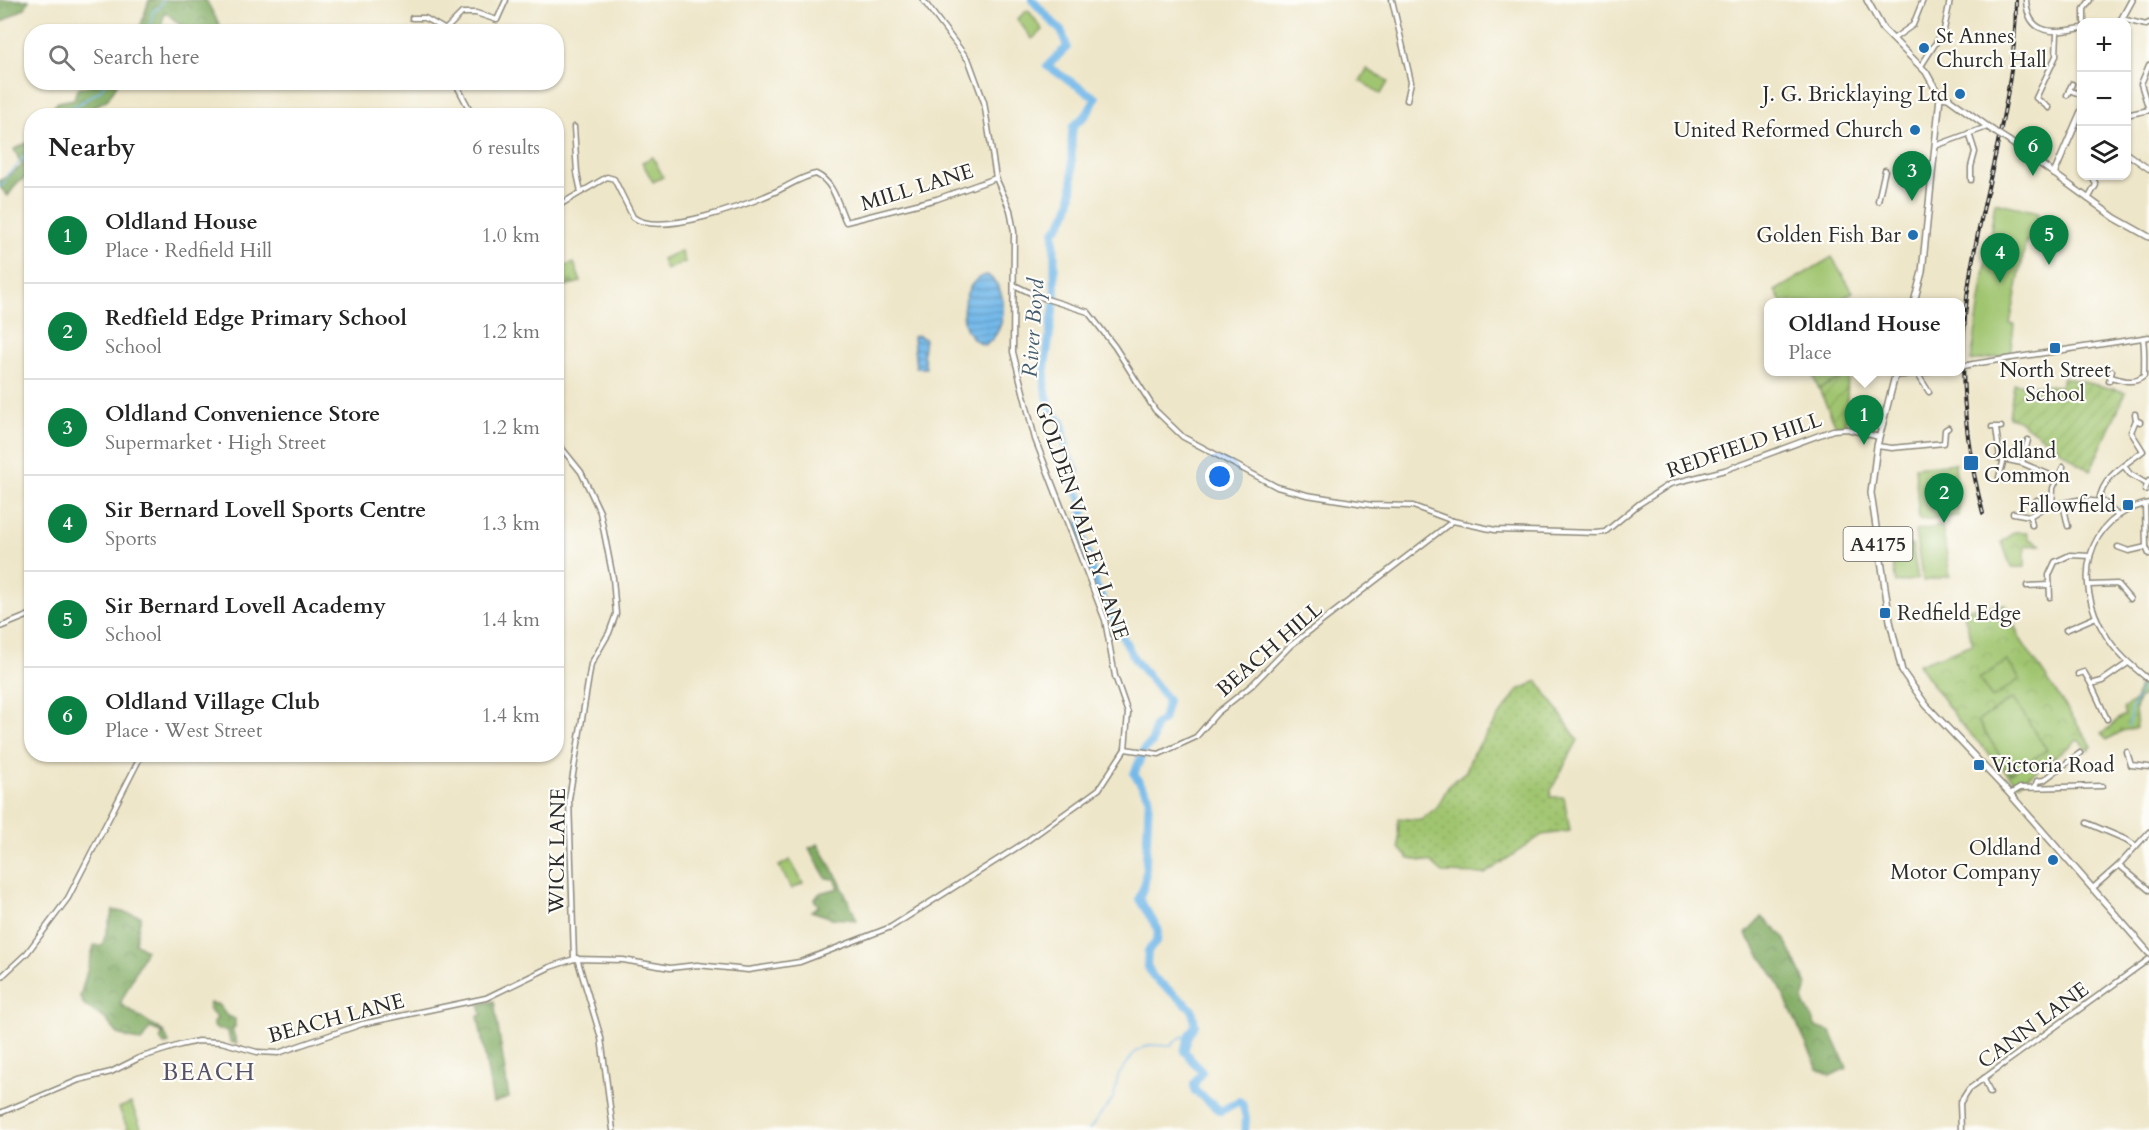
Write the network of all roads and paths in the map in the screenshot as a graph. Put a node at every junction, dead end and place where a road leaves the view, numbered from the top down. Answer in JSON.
{"nodes":[{"id":1,"x":506,"y":0,"type":"edge"},
{"id":2,"x":923,"y":0,"type":"edge"},
{"id":3,"x":1392,"y":0,"type":"edge"},
{"id":4,"x":1867,"y":0,"type":"edge"},
{"id":5,"x":1923,"y":0,"type":"edge"},
{"id":6,"x":1950,"y":0,"type":"edge"},
{"id":7,"x":2026,"y":0,"type":"edge"},
{"id":8,"x":2090,"y":0,"type":"edge"},
{"id":9,"x":2132,"y":0,"type":"edge"},
{"id":10,"x":412,"y":18,"type":"dead end"},
{"id":11,"x":2084,"y":18,"type":"edge"},
{"id":12,"x":2123,"y":18,"type":"edge"},
{"id":13,"x":2131,"y":23,"type":"edge"},
{"id":14,"x":2149,"y":23,"type":"edge"},
{"id":15,"x":433,"y":24,"type":"edge"},
{"id":16,"x":451,"y":24,"type":"edge"},
{"id":17,"x":2077,"y":29,"type":"edge"},
{"id":18,"x":2057,"y":33,"type":"junction"},
{"id":19,"x":1893,"y":40,"type":"junction"},
{"id":20,"x":2149,"y":65,"type":"edge"},
{"id":21,"x":1921,"y":66,"type":"junction"},
{"id":22,"x":2072,"y":84,"type":"dead end"},
{"id":23,"x":459,"y":90,"type":"edge"},
{"id":24,"x":2077,"y":94,"type":"edge"},
{"id":25,"x":1940,"y":97,"type":"junction"},
{"id":26,"x":1407,"y":100,"type":"dead end"},
{"id":27,"x":469,"y":108,"type":"edge"},
{"id":28,"x":2049,"y":108,"type":"dead end"},
{"id":29,"x":2149,"y":110,"type":"edge"},
{"id":30,"x":2131,"y":115,"type":"edge"},
{"id":31,"x":2077,"y":119,"type":"edge"},
{"id":32,"x":574,"y":127,"type":"dead end"},
{"id":33,"x":1988,"y":127,"type":"junction"},
{"id":34,"x":1969,"y":134,"type":"junction"},
{"id":35,"x":1934,"y":146,"type":"junction"},
{"id":36,"x":2131,"y":156,"type":"edge"},
{"id":37,"x":2149,"y":169,"type":"edge"},
{"id":38,"x":1885,"y":170,"type":"dead end"},
{"id":39,"x":2054,"y":174,"type":"junction"},
{"id":40,"x":996,"y":178,"type":"junction"},
{"id":41,"x":1971,"y":180,"type":"dead end"},
{"id":42,"x":2093,"y":180,"type":"edge"},
{"id":43,"x":581,"y":192,"type":"junction"},
{"id":44,"x":2088,"y":199,"type":"junction"},
{"id":45,"x":1878,"y":201,"type":"dead end"},
{"id":46,"x":564,"y":202,"type":"edge"},
{"id":47,"x":2149,"y":237,"type":"edge"},
{"id":48,"x":1014,"y":285,"type":"junction"},
{"id":49,"x":1915,"y":298,"type":"edge"},
{"id":50,"x":2149,"y":337,"type":"edge"},
{"id":51,"x":2143,"y":338,"type":"junction"},
{"id":52,"x":1965,"y":366,"type":"edge"},
{"id":53,"x":2112,"y":371,"type":"dead end"},
{"id":54,"x":1895,"y":376,"type":"edge"},
{"id":55,"x":1919,"y":376,"type":"edge"},
{"id":56,"x":1929,"y":392,"type":"dead end"},
{"id":57,"x":2137,"y":419,"type":"dead end"},
{"id":58,"x":1996,"y":427,"type":"dead end"},
{"id":59,"x":1948,"y":428,"type":"dead end"},
{"id":60,"x":1879,"y":437,"type":"junction"},
{"id":61,"x":2028,"y":440,"type":"dead end"},
{"id":62,"x":1877,"y":446,"type":"junction"},
{"id":63,"x":2149,"y":450,"type":"edge"},
{"id":64,"x":564,"y":451,"type":"edge"},
{"id":65,"x":2143,"y":451,"type":"junction"},
{"id":66,"x":2001,"y":458,"type":"junction"},
{"id":67,"x":2022,"y":463,"type":"junction"},
{"id":68,"x":2124,"y":466,"type":"junction"},
{"id":69,"x":2063,"y":467,"type":"dead end"},
{"id":70,"x":2000,"y":477,"type":"dead end"},
{"id":71,"x":2057,"y":478,"type":"junction"},
{"id":72,"x":2148,"y":482,"type":"edge"},
{"id":73,"x":2145,"y":490,"type":"dead end"},
{"id":74,"x":2037,"y":500,"type":"dead end"},
{"id":75,"x":2099,"y":501,"type":"junction"},
{"id":76,"x":2063,"y":504,"type":"junction"},
{"id":77,"x":2147,"y":504,"type":"edge"},
{"id":78,"x":2052,"y":506,"type":"junction"},
{"id":79,"x":2041,"y":508,"type":"junction"},
{"id":80,"x":2013,"y":513,"type":"dead end"},
{"id":81,"x":2117,"y":515,"type":"junction"},
{"id":82,"x":2030,"y":516,"type":"junction"},
{"id":83,"x":1453,"y":521,"type":"junction"},
{"id":84,"x":2032,"y":525,"type":"dead end"},
{"id":85,"x":2068,"y":526,"type":"dead end"},
{"id":86,"x":2118,"y":547,"type":"dead end"},
{"id":87,"x":2146,"y":547,"type":"junction"},
{"id":88,"x":2149,"y":554,"type":"edge"},
{"id":89,"x":2090,"y":556,"type":"junction"},
{"id":90,"x":2119,"y":578,"type":"dead end"},
{"id":91,"x":2117,"y":584,"type":"junction"},
{"id":92,"x":2048,"y":585,"type":"junction"},
{"id":93,"x":2090,"y":585,"type":"junction"},
{"id":94,"x":2027,"y":586,"type":"dead end"},
{"id":95,"x":2050,"y":597,"type":"dead end"},
{"id":96,"x":2130,"y":599,"type":"dead end"},
{"id":97,"x":24,"y":617,"type":"edge"},
{"id":98,"x":2096,"y":617,"type":"junction"},
{"id":99,"x":0,"y":627,"type":"edge"},
{"id":100,"x":2066,"y":630,"type":"dead end"},
{"id":101,"x":2128,"y":663,"type":"junction"},
{"id":102,"x":2078,"y":674,"type":"dead end"},
{"id":103,"x":2149,"y":680,"type":"edge"},
{"id":104,"x":2091,"y":684,"type":"junction"},
{"id":105,"x":2090,"y":691,"type":"dead end"},
{"id":106,"x":2107,"y":718,"type":"dead end"},
{"id":107,"x":1125,"y":749,"type":"junction"},
{"id":108,"x":2127,"y":752,"type":"dead end"},
{"id":109,"x":2080,"y":753,"type":"dead end"},
{"id":110,"x":138,"y":762,"type":"edge"},
{"id":111,"x":2149,"y":767,"type":"edge"},
{"id":112,"x":2102,"y":786,"type":"dead end"},
{"id":113,"x":2035,"y":787,"type":"junction"},
{"id":114,"x":2010,"y":794,"type":"junction"},
{"id":115,"x":2087,"y":823,"type":"dead end"},
{"id":116,"x":2149,"y":832,"type":"edge"},
{"id":117,"x":2136,"y":846,"type":"junction"},
{"id":118,"x":2120,"y":866,"type":"junction"},
{"id":119,"x":2094,"y":887,"type":"junction"},
{"id":120,"x":2149,"y":890,"type":"edge"},
{"id":121,"x":2149,"y":953,"type":"edge"},
{"id":122,"x":576,"y":959,"type":"junction"},
{"id":123,"x":2149,"y":959,"type":"edge"},
{"id":124,"x":0,"y":978,"type":"edge"},
{"id":125,"x":1984,"y":1078,"type":"junction"},
{"id":126,"x":1990,"y":1093,"type":"dead end"},
{"id":127,"x":0,"y":1113,"type":"edge"},
{"id":128,"x":613,"y":1130,"type":"edge"},
{"id":129,"x":1960,"y":1130,"type":"edge"}],
"edges":[{"from":1,"to":16,"type":"street"},
{"from":2,"to":40,"type":"street","name":"GOLDEN VALLEY LANE"},
{"from":3,"to":26,"type":"street"},
{"from":4,"to":19,"type":"main road"},
{"from":5,"to":19,"type":"street"},
{"from":6,"to":21,"type":"street"},
{"from":7,"to":18,"type":"street"},
{"from":8,"to":11,"type":"street"},
{"from":9,"to":12,"type":"main road"},
{"from":10,"to":15,"type":"street"},
{"from":13,"to":14,"type":"street"},
{"from":17,"to":18,"type":"street"},
{"from":18,"to":28,"type":"street"},
{"from":19,"to":21,"type":"main road"},
{"from":20,"to":29,"type":"street"},
{"from":21,"to":25,"type":"main road"},
{"from":22,"to":24,"type":"street"},
{"from":23,"to":27,"type":"street"},
{"from":25,"to":33,"type":"main road"},
{"from":25,"to":35,"type":"main road"},
{"from":29,"to":30,"type":"street"},
{"from":31,"to":39,"type":"main road"},
{"from":32,"to":43,"type":"street"},
{"from":33,"to":34,"type":"street"},
{"from":33,"to":39,"type":"main road","bridge":true},
{"from":34,"to":35,"type":"street"},
{"from":34,"to":41,"type":"street"},
{"from":35,"to":49,"type":"main road"},
{"from":36,"to":37,"type":"street"},
{"from":38,"to":45,"type":"street"},
{"from":39,"to":44,"type":"main road"},
{"from":40,"to":43,"type":"street","name":"MILL LANE"},
{"from":40,"to":48,"type":"street","name":"GOLDEN VALLEY LANE"},
{"from":42,"to":44,"type":"street"},
{"from":43,"to":46,"type":"street","name":"MILL LANE"},
{"from":44,"to":47,"type":"main road"},
{"from":48,"to":83,"type":"street","name":"REDFIELD HILL"},
{"from":48,"to":107,"type":"street","name":"GOLDEN VALLEY LANE"},
{"from":50,"to":51,"type":"street"},
{"from":51,"to":52,"type":"street","bridge":true},
{"from":51,"to":53,"type":"street"},
{"from":54,"to":60,"type":"main road","number":"A4175"},
{"from":55,"to":56,"type":"street"},
{"from":57,"to":65,"type":"street"},
{"from":58,"to":66,"type":"street"},
{"from":59,"to":62,"type":"street"},
{"from":60,"to":62,"type":"main road","number":"A4175"},
{"from":60,"to":83,"type":"street","name":"REDFIELD HILL"},
{"from":61,"to":67,"type":"street"},
{"from":62,"to":114,"type":"main road","number":"A4175"},
{"from":63,"to":65,"type":"street"},
{"from":64,"to":122,"type":"street","name":"WICK LANE"},
{"from":65,"to":68,"type":"street"},
{"from":66,"to":67,"type":"street"},
{"from":66,"to":70,"type":"street"},
{"from":67,"to":71,"type":"street"},
{"from":68,"to":72,"type":"street"},
{"from":68,"to":75,"type":"street"},
{"from":69,"to":71,"type":"street"},
{"from":71,"to":78,"type":"street"},
{"from":72,"to":73,"type":"street"},
{"from":74,"to":79,"type":"street"},
{"from":75,"to":76,"type":"street"},
{"from":75,"to":81,"type":"street"},
{"from":76,"to":78,"type":"street"},
{"from":76,"to":85,"type":"street"},
{"from":77,"to":81,"type":"street"},
{"from":77,"to":87,"type":"street"},
{"from":78,"to":79,"type":"street"},
{"from":79,"to":82,"type":"street"},
{"from":80,"to":82,"type":"street"},
{"from":81,"to":89,"type":"street"},
{"from":82,"to":84,"type":"street"},
{"from":83,"to":107,"type":"street","name":"BEACH HILL"},
{"from":86,"to":87,"type":"street"},
{"from":87,"to":88,"type":"street"},
{"from":89,"to":92,"type":"street"},
{"from":89,"to":93,"type":"street"},
{"from":90,"to":91,"type":"street"},
{"from":91,"to":93,"type":"street"},
{"from":91,"to":96,"type":"street"},
{"from":92,"to":94,"type":"street"},
{"from":92,"to":95,"type":"street"},
{"from":93,"to":98,"type":"street"},
{"from":97,"to":99,"type":"street"},
{"from":98,"to":100,"type":"street"},
{"from":98,"to":101,"type":"street"},
{"from":101,"to":103,"type":"street"},
{"from":101,"to":104,"type":"street"},
{"from":102,"to":104,"type":"street"},
{"from":104,"to":105,"type":"street"},
{"from":104,"to":106,"type":"street"},
{"from":107,"to":122,"type":"street"},
{"from":108,"to":111,"type":"street"},
{"from":109,"to":113,"type":"street"},
{"from":110,"to":124,"type":"street"},
{"from":112,"to":113,"type":"street"},
{"from":113,"to":114,"type":"street"},
{"from":114,"to":119,"type":"main road","number":"A4175"},
{"from":115,"to":117,"type":"street"},
{"from":116,"to":117,"type":"street"},
{"from":117,"to":118,"type":"street"},
{"from":118,"to":119,"type":"street"},
{"from":118,"to":120,"type":"street"},
{"from":119,"to":121,"type":"main road","number":"A4175"},
{"from":122,"to":127,"type":"street","name":"BEACH LANE"},
{"from":122,"to":128,"type":"street","name":"WICK LANE"},
{"from":123,"to":125,"type":"street","name":"CANN LANE"},
{"from":125,"to":126,"type":"street"},
{"from":125,"to":129,"type":"street","name":"CANN LANE"}]}
